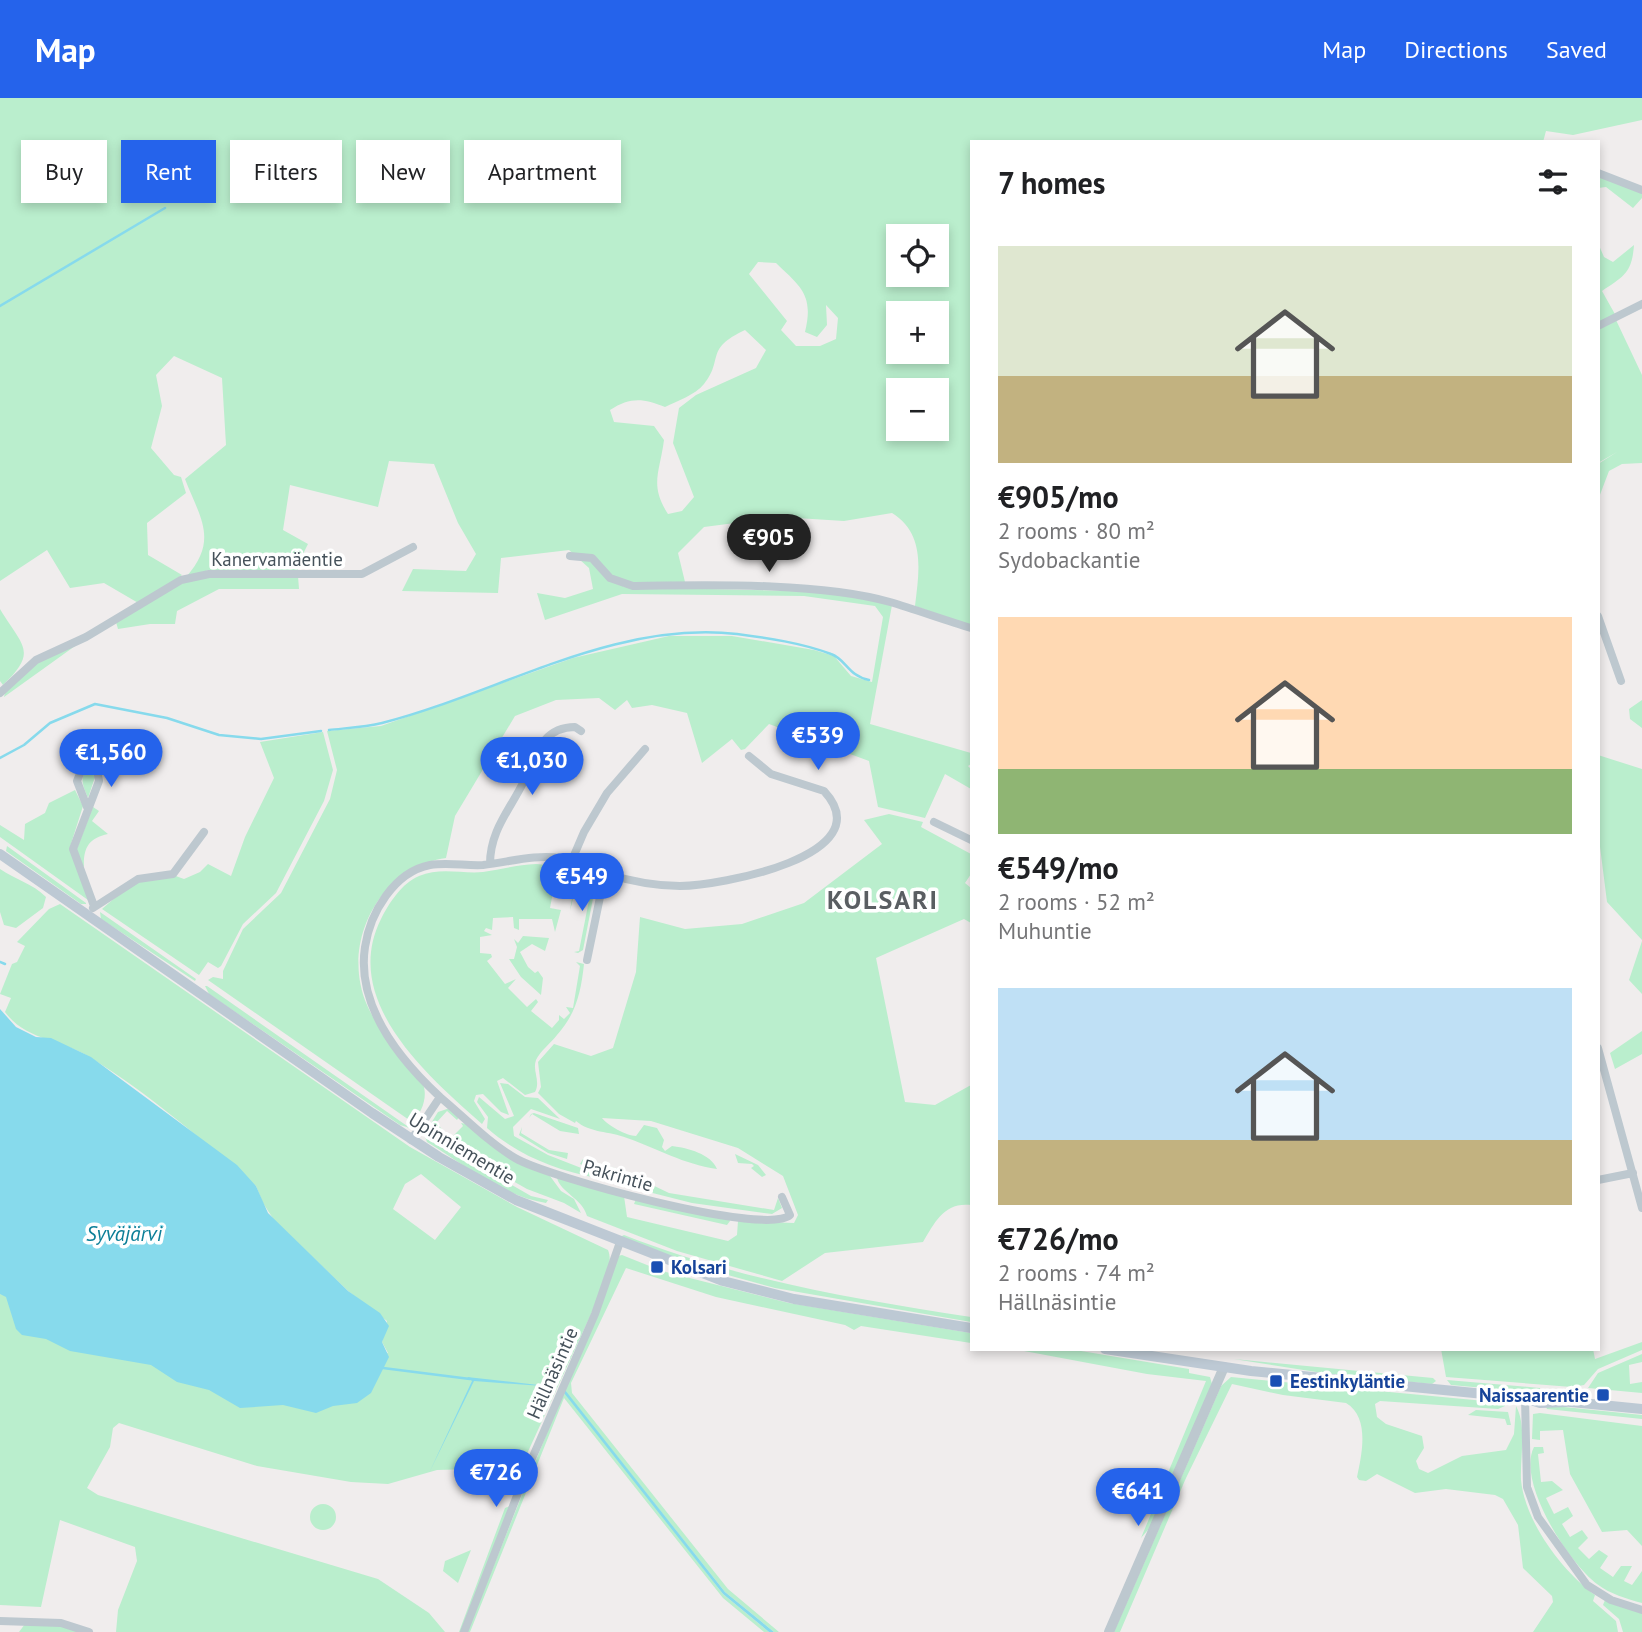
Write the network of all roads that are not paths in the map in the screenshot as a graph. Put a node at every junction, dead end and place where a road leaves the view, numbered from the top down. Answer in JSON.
{"nodes":[{"id":1,"x":1600,"y":174,"type":"edge"},
{"id":2,"x":1642,"y":190,"type":"edge"},
{"id":3,"x":1642,"y":304,"type":"edge"},
{"id":4,"x":1600,"y":325,"type":"edge"},
{"id":5,"x":413,"y":547,"type":"dead end"},
{"id":6,"x":570,"y":556,"type":"dead end"},
{"id":7,"x":1600,"y":622,"type":"edge"},
{"id":8,"x":970,"y":628,"type":"edge"},
{"id":9,"x":1621,"y":681,"type":"dead end"},
{"id":10,"x":0,"y":693,"type":"edge"},
{"id":11,"x":581,"y":731,"type":"dead end"},
{"id":12,"x":645,"y":749,"type":"dead end"},
{"id":13,"x":749,"y":756,"type":"dead end"},
{"id":14,"x":87,"y":807,"type":"dead end"},
{"id":15,"x":934,"y":822,"type":"dead end"},
{"id":16,"x":204,"y":832,"type":"dead end"},
{"id":17,"x":970,"y":840,"type":"edge"},
{"id":18,"x":0,"y":854,"type":"edge"},
{"id":19,"x":572,"y":860,"type":"junction"},
{"id":20,"x":490,"y":864,"type":"junction"},
{"id":21,"x":606,"y":873,"type":"junction"},
{"id":22,"x":90,"y":911,"type":"junction"},
{"id":23,"x":587,"y":960,"type":"dead end"},
{"id":24,"x":1600,"y":1055,"type":"edge"},
{"id":25,"x":440,"y":1097,"type":"junction"},
{"id":26,"x":411,"y":1140,"type":"junction"},
{"id":27,"x":1633,"y":1173,"type":"junction"},
{"id":28,"x":1600,"y":1180,"type":"edge"},
{"id":29,"x":782,"y":1197,"type":"dead end"},
{"id":30,"x":1642,"y":1208,"type":"edge"},
{"id":31,"x":621,"y":1242,"type":"junction"},
{"id":32,"x":970,"y":1328,"type":"edge"},
{"id":33,"x":1118,"y":1351,"type":"edge"},
{"id":34,"x":1224,"y":1367,"type":"junction"},
{"id":35,"x":1525,"y":1398,"type":"junction"},
{"id":36,"x":1642,"y":1409,"type":"edge"},
{"id":37,"x":1642,"y":1610,"type":"edge"},
{"id":38,"x":0,"y":1622,"type":"edge"},
{"id":39,"x":89,"y":1632,"type":"edge"},
{"id":40,"x":464,"y":1632,"type":"edge"},
{"id":41,"x":1109,"y":1632,"type":"edge"}],
"edges":[{"from":1,"to":2,"type":"street"},
{"from":3,"to":4,"type":"street"},
{"from":5,"to":10,"type":"street","name":"Kanervamäentie"},
{"from":6,"to":8,"type":"street"},
{"from":7,"to":9,"type":"street"},
{"from":11,"to":20,"type":"street"},
{"from":12,"to":19,"type":"street"},
{"from":13,"to":21,"type":"street"},
{"from":14,"to":22,"type":"street"},
{"from":15,"to":17,"type":"street"},
{"from":16,"to":22,"type":"street"},
{"from":18,"to":22,"type":"main road","name":"Upinniementie"},
{"from":19,"to":20,"type":"street"},
{"from":19,"to":21,"type":"street"},
{"from":20,"to":25,"type":"street"},
{"from":21,"to":23,"type":"street"},
{"from":22,"to":26,"type":"main road","name":"Upinniementie"},
{"from":24,"to":27,"type":"street"},
{"from":25,"to":26,"type":"street"},
{"from":25,"to":29,"type":"street","name":"Pakrintie"},
{"from":26,"to":31,"type":"main road","name":"Upinniementie"},
{"from":27,"to":28,"type":"street"},
{"from":27,"to":30,"type":"street"},
{"from":31,"to":32,"type":"main road","name":"Upinniementie"},
{"from":31,"to":40,"type":"street","name":"Hällnäsintie"},
{"from":33,"to":34,"type":"main road"},
{"from":34,"to":35,"type":"main road"},
{"from":34,"to":41,"type":"street"},
{"from":35,"to":36,"type":"main road"},
{"from":35,"to":37,"type":"street"},
{"from":38,"to":39,"type":"street"}]}
